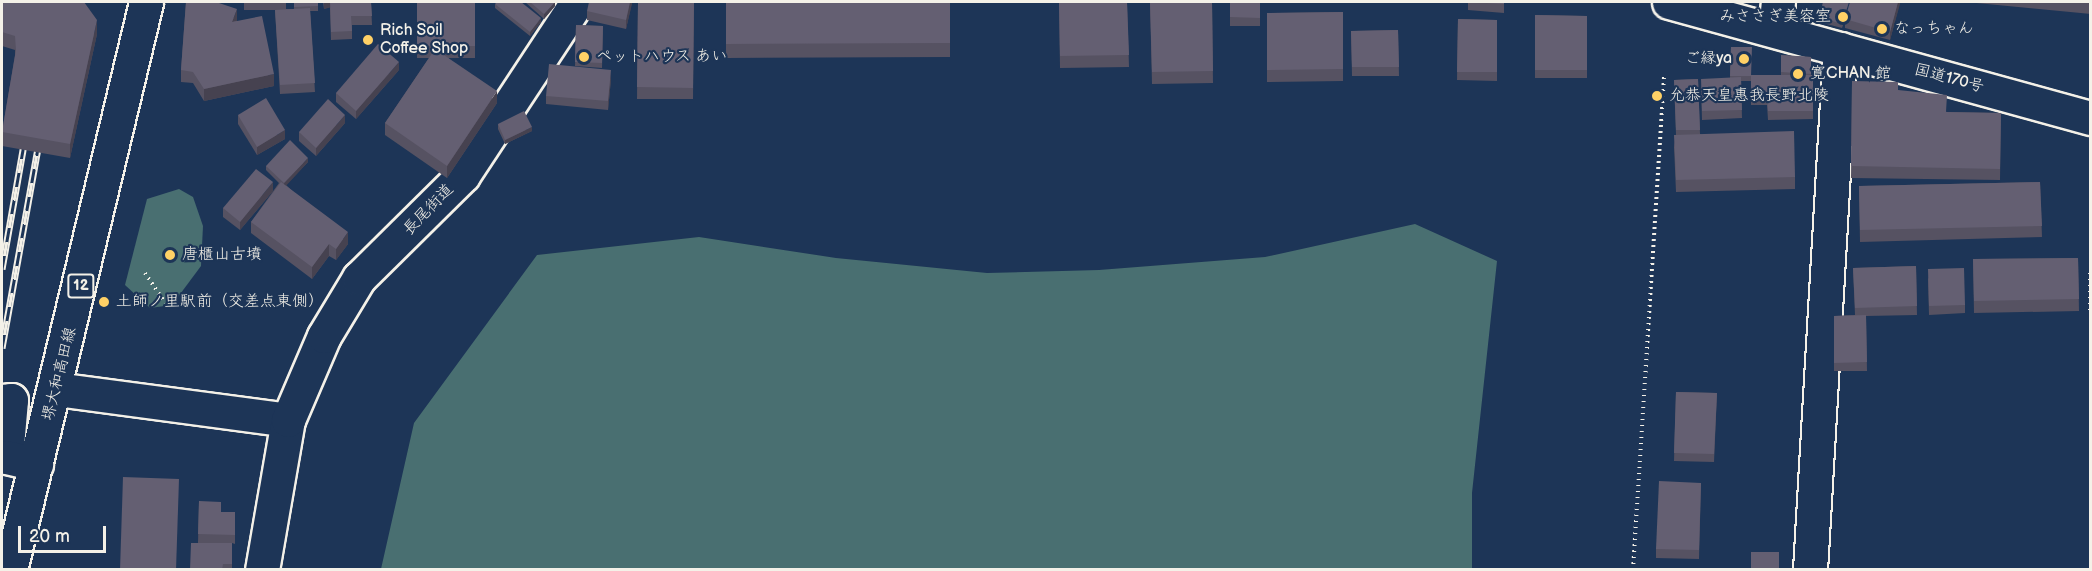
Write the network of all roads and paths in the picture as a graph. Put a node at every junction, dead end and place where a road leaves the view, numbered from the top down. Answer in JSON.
{"nodes":[{"id":1,"x":146,"y":2,"type":"edge"},
{"id":2,"x":577,"y":2,"type":"edge"},
{"id":3,"x":1669,"y":2,"type":"edge"},
{"id":4,"x":1777,"y":16,"type":"edge"},
{"id":5,"x":1840,"y":49,"type":"junction"},
{"id":6,"x":1664,"y":77,"type":"dead end"},
{"id":7,"x":2091,"y":118,"type":"edge"},
{"id":8,"x":145,"y":273,"type":"dead end"},
{"id":9,"x":2091,"y":273,"type":"edge"},
{"id":10,"x":165,"y":303,"type":"dead end"},
{"id":11,"x":2091,"y":312,"type":"edge"},
{"id":12,"x":56,"y":389,"type":"junction"},
{"id":13,"x":2,"y":401,"type":"edge"},
{"id":14,"x":288,"y":420,"type":"junction"},
{"id":15,"x":36,"y":464,"type":"junction"},
{"id":16,"x":10,"y":570,"type":"edge"},
{"id":17,"x":262,"y":570,"type":"edge"},
{"id":18,"x":1633,"y":570,"type":"edge"},
{"id":19,"x":1810,"y":570,"type":"edge"}],
"edges":[{"from":1,"to":12,"type":"main road","name":"堺大和高田線","number":"12"},
{"from":2,"to":14,"type":"main road","name":"長尾街道"},
{"from":3,"to":4,"type":"main road","name":"国道170号"},
{"from":4,"to":5,"type":"main road","name":"国道170号"},
{"from":5,"to":7,"type":"main road","name":"国道170号"},
{"from":5,"to":19,"type":"main road"},
{"from":6,"to":18,"type":"path"},
{"from":8,"to":10,"type":"path"},
{"from":9,"to":11,"type":"path"},
{"from":12,"to":14,"type":"main road"},
{"from":12,"to":15,"type":"main road","name":"堺大和高田線","number":"12"},
{"from":13,"to":15,"type":"main road"},
{"from":14,"to":17,"type":"main road","name":"長尾街道"},
{"from":15,"to":16,"type":"main road","name":"堺大和高田線","number":"12"}]}
